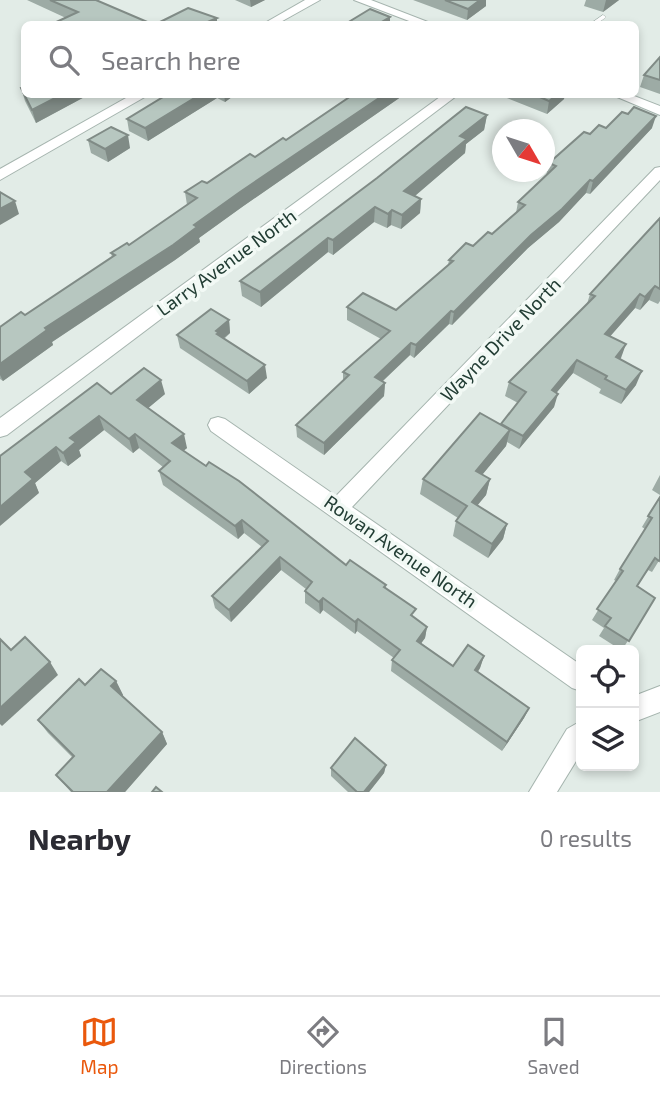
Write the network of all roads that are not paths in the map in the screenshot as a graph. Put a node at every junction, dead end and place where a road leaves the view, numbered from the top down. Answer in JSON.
{"nodes":[{"id":1,"x":314,"y":0,"type":"edge"},
{"id":2,"x":360,"y":0,"type":"edge"},
{"id":3,"x":603,"y":17,"type":"dead end"},
{"id":4,"x":276,"y":21,"type":"edge"},
{"id":5,"x":419,"y":21,"type":"edge"},
{"id":6,"x":597,"y":21,"type":"edge"},
{"id":7,"x":137,"y":98,"type":"edge"},
{"id":8,"x":448,"y":98,"type":"edge"},
{"id":9,"x":626,"y":98,"type":"edge"},
{"id":10,"x":660,"y":111,"type":"edge"},
{"id":11,"x":660,"y":171,"type":"edge"},
{"id":12,"x":0,"y":175,"type":"edge"},
{"id":13,"x":218,"y":425,"type":"dead end"},
{"id":14,"x":0,"y":429,"type":"edge"},
{"id":15,"x":339,"y":507,"type":"junction"},
{"id":16,"x":576,"y":675,"type":"edge"},
{"id":17,"x":660,"y":699,"type":"edge"},
{"id":18,"x":637,"y":708,"type":"edge"},
{"id":19,"x":576,"y":738,"type":"edge"},
{"id":20,"x":542,"y":792,"type":"edge"}],
"edges":[{"from":1,"to":4,"type":"street"},
{"from":2,"to":5,"type":"street"},
{"from":3,"to":6,"type":"lane"},
{"from":7,"to":12,"type":"street"},
{"from":8,"to":14,"type":"street","name":"Larry Avenue North"},
{"from":9,"to":10,"type":"street"},
{"from":11,"to":15,"type":"street","name":"Wayne Drive North"},
{"from":13,"to":15,"type":"street","name":"Rowan Avenue North"},
{"from":15,"to":16,"type":"street","name":"Rowan Avenue North"},
{"from":17,"to":18,"type":"street"},
{"from":19,"to":20,"type":"street"}]}
